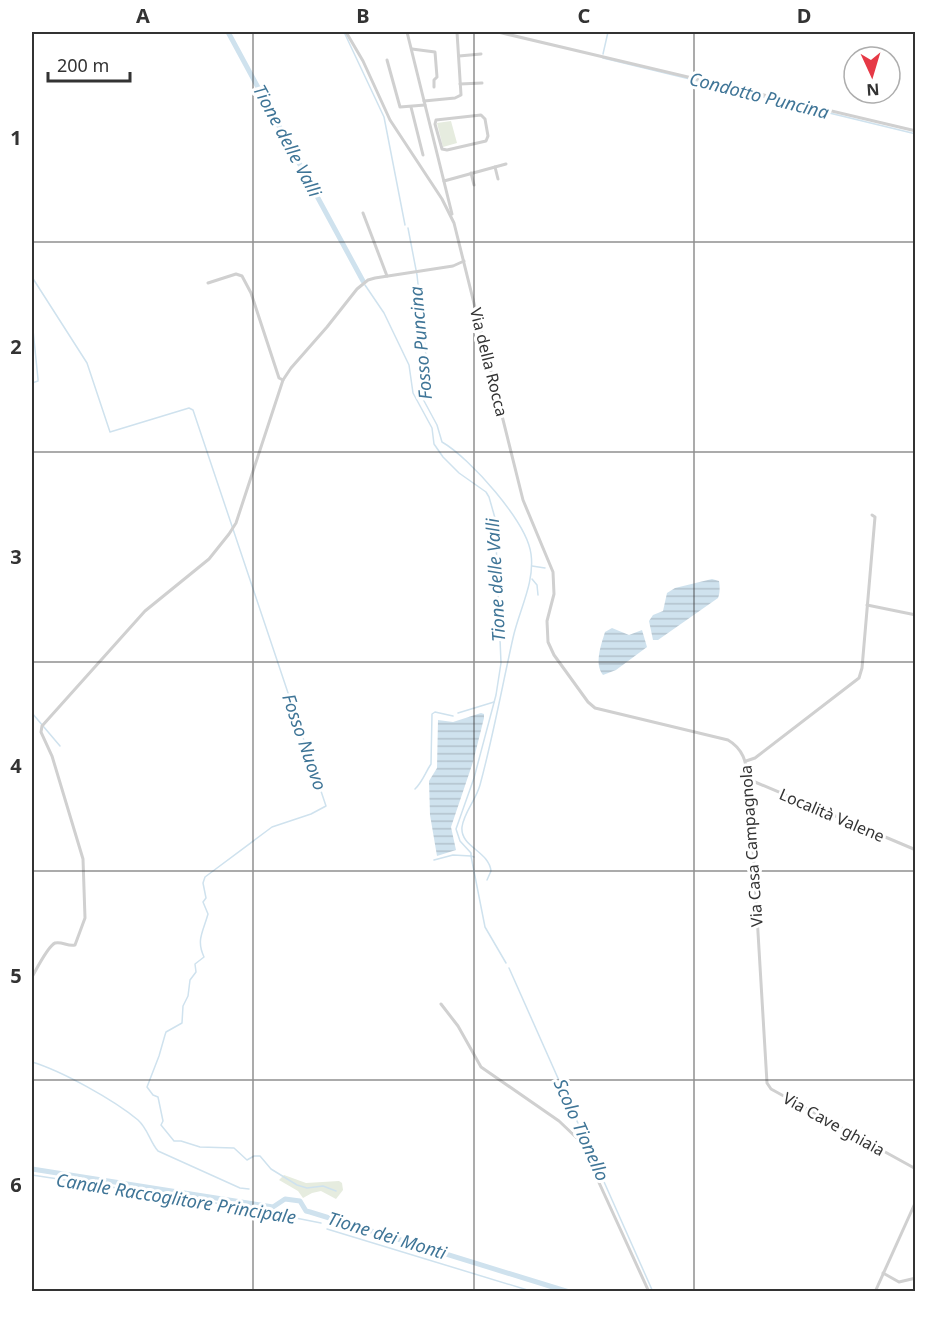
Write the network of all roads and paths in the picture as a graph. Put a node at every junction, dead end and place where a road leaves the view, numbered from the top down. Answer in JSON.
{"nodes":[{"id":1,"x":346,"y":32,"type":"edge"},
{"id":2,"x":407,"y":32,"type":"edge"},
{"id":3,"x":457,"y":32,"type":"edge"},
{"id":4,"x":498,"y":32,"type":"edge"},
{"id":5,"x":412,"y":49,"type":"junction"},
{"id":6,"x":481,"y":54,"type":"dead end"},
{"id":7,"x":459,"y":56,"type":"junction"},
{"id":8,"x":387,"y":60,"type":"dead end"},
{"id":9,"x":482,"y":82,"type":"dead end"},
{"id":10,"x":460,"y":84,"type":"junction"},
{"id":11,"x":435,"y":87,"type":"dead end"},
{"id":12,"x":424,"y":100,"type":"junction"},
{"id":13,"x":425,"y":105,"type":"junction"},
{"id":14,"x":411,"y":107,"type":"junction"},
{"id":15,"x":915,"y":131,"type":"edge"},
{"id":16,"x":438,"y":136,"type":"junction"},
{"id":17,"x":433,"y":138,"type":"junction"},
{"id":18,"x":423,"y":155,"type":"dead end"},
{"id":19,"x":506,"y":164,"type":"dead end"},
{"id":20,"x":495,"y":167,"type":"junction"},
{"id":21,"x":471,"y":173,"type":"junction"},
{"id":22,"x":498,"y":179,"type":"dead end"},
{"id":23,"x":444,"y":180,"type":"junction"},
{"id":24,"x":474,"y":185,"type":"dead end"},
{"id":25,"x":434,"y":188,"type":"junction"},
{"id":26,"x":447,"y":192,"type":"junction"},
{"id":27,"x":441,"y":198,"type":"junction"},
{"id":28,"x":363,"y":213,"type":"dead end"},
{"id":29,"x":452,"y":218,"type":"junction"},
{"id":30,"x":464,"y":261,"type":"junction"},
{"id":31,"x":387,"y":276,"type":"junction"},
{"id":32,"x":208,"y":283,"type":"dead end"},
{"id":33,"x":282,"y":380,"type":"junction"},
{"id":34,"x":872,"y":515,"type":"dead end"},
{"id":35,"x":867,"y":605,"type":"junction"},
{"id":36,"x":915,"y":615,"type":"edge"},
{"id":37,"x":588,"y":702,"type":"joint"},
{"id":38,"x":746,"y":761,"type":"junction"},
{"id":39,"x":749,"y":782,"type":"junction"},
{"id":40,"x":915,"y":850,"type":"edge"},
{"id":41,"x":32,"y":977,"type":"edge"},
{"id":42,"x":441,"y":1004,"type":"dead end"},
{"id":43,"x":765,"y":1069,"type":"joint"},
{"id":44,"x":915,"y":1169,"type":"edge"},
{"id":45,"x":915,"y":1201,"type":"edge"},
{"id":46,"x":883,"y":1273,"type":"junction"},
{"id":47,"x":915,"y":1278,"type":"edge"},
{"id":48,"x":649,"y":1292,"type":"edge"},
{"id":49,"x":875,"y":1292,"type":"edge"}],
"edges":[{"from":1,"to":25,"type":"street","name":"Via della Rocca"},
{"from":2,"to":5,"type":"street"},
{"from":3,"to":7,"type":"street"},
{"from":4,"to":15,"type":"street"},
{"from":5,"to":11,"type":"street"},
{"from":5,"to":12,"type":"street"},
{"from":6,"to":7,"type":"street"},
{"from":7,"to":10,"type":"street"},
{"from":8,"to":14,"type":"street"},
{"from":9,"to":10,"type":"street"},
{"from":10,"to":12,"type":"street"},
{"from":12,"to":13,"type":"street"},
{"from":13,"to":14,"type":"street"},
{"from":13,"to":17,"type":"street"},
{"from":14,"to":18,"type":"street"},
{"from":16,"to":16,"type":"street"},
{"from":16,"to":17,"type":"street"},
{"from":17,"to":23,"type":"street"},
{"from":19,"to":20,"type":"street"},
{"from":20,"to":21,"type":"street"},
{"from":20,"to":22,"type":"street"},
{"from":21,"to":23,"type":"street"},
{"from":21,"to":24,"type":"street"},
{"from":23,"to":25,"type":"street"},
{"from":23,"to":26,"type":"street"},
{"from":23,"to":27,"type":"street"},
{"from":25,"to":27,"type":"street","name":"Via della Rocca"},
{"from":26,"to":27,"type":"street"},
{"from":26,"to":29,"type":"street"},
{"from":27,"to":29,"type":"street","name":"Via della Rocca"},
{"from":28,"to":31,"type":"street"},
{"from":29,"to":30,"type":"street","name":"Via della Rocca"},
{"from":30,"to":31,"type":"street"},
{"from":30,"to":37,"type":"street","name":"Via della Rocca"},
{"from":31,"to":33,"type":"street"},
{"from":32,"to":33,"type":"street"},
{"from":33,"to":41,"type":"street"},
{"from":34,"to":35,"type":"street"},
{"from":35,"to":36,"type":"street"},
{"from":35,"to":38,"type":"street"},
{"from":37,"to":38,"type":"street","name":"Via Casa Campagnola"},
{"from":38,"to":39,"type":"street","name":"Via Casa Campagnola"},
{"from":39,"to":40,"type":"street","name":"Località Valene"},
{"from":39,"to":43,"type":"street","name":"Via Casa Campagnola"},
{"from":42,"to":48,"type":"street"},
{"from":43,"to":44,"type":"street","name":"Via Cave ghiaia"},
{"from":45,"to":46,"type":"street"},
{"from":46,"to":47,"type":"street"},
{"from":46,"to":49,"type":"street"}]}
